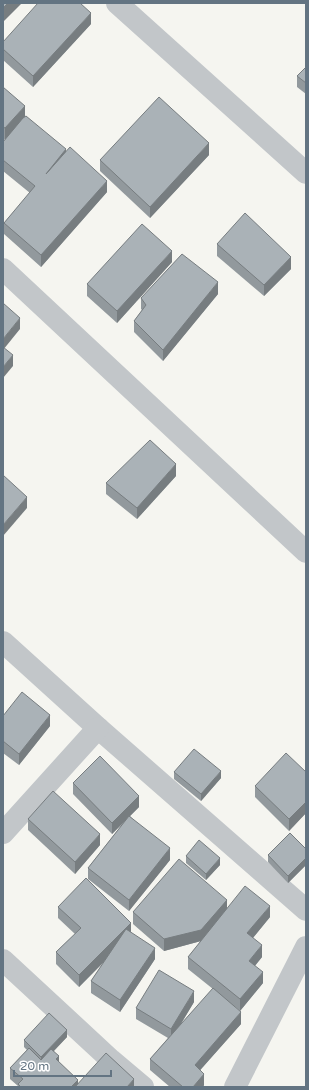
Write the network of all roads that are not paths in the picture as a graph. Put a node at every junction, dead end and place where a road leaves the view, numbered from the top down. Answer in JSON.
{"nodes":[{"id":1,"x":117,"y":3,"type":"edge"},
{"id":2,"x":306,"y":173,"type":"edge"},
{"id":3,"x":3,"y":269,"type":"edge"},
{"id":4,"x":306,"y":552,"type":"edge"},
{"id":5,"x":3,"y":642,"type":"edge"},
{"id":6,"x":98,"y":728,"type":"junction"},
{"id":7,"x":3,"y":833,"type":"edge"},
{"id":8,"x":306,"y":910,"type":"edge"},
{"id":9,"x":306,"y":947,"type":"edge"},
{"id":10,"x":3,"y":960,"type":"edge"},
{"id":11,"x":143,"y":1087,"type":"edge"},
{"id":12,"x":235,"y":1087,"type":"edge"}],
"edges":[{"from":1,"to":2,"type":"street"},
{"from":3,"to":4,"type":"street"},
{"from":5,"to":6,"type":"street"},
{"from":6,"to":7,"type":"street"},
{"from":6,"to":8,"type":"street"},
{"from":9,"to":12,"type":"street"},
{"from":10,"to":11,"type":"street"}]}
